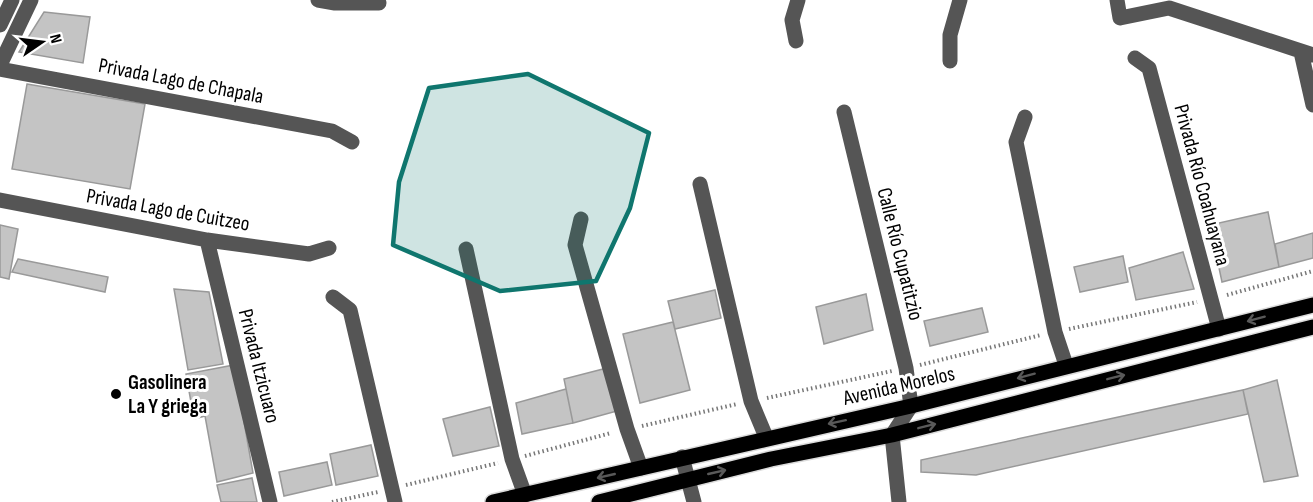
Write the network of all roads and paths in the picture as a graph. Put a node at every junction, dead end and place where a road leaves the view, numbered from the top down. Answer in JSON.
{"nodes":[{"id":1,"x":12,"y":0,"type":"edge"},
{"id":2,"x":31,"y":0,"type":"edge"},
{"id":3,"x":318,"y":0,"type":"edge"},
{"id":4,"x":798,"y":0,"type":"edge"},
{"id":5,"x":960,"y":0,"type":"edge"},
{"id":6,"x":1118,"y":0,"type":"edge"},
{"id":7,"x":335,"y":2,"type":"edge"},
{"id":8,"x":379,"y":3,"type":"dead end"},
{"id":9,"x":0,"y":25,"type":"edge"},
{"id":10,"x":796,"y":41,"type":"dead end"},
{"id":11,"x":1307,"y":53,"type":"edge"},
{"id":12,"x":1135,"y":58,"type":"dead end"},
{"id":13,"x":950,"y":61,"type":"dead end"},
{"id":14,"x":0,"y":67,"type":"edge"},
{"id":15,"x":1313,"y":105,"type":"edge"},
{"id":16,"x":844,"y":112,"type":"dead end"},
{"id":17,"x":1025,"y":117,"type":"dead end"},
{"id":18,"x":352,"y":142,"type":"dead end"},
{"id":19,"x":700,"y":184,"type":"dead end"},
{"id":20,"x":0,"y":200,"type":"edge"},
{"id":21,"x":581,"y":219,"type":"dead end"},
{"id":22,"x":207,"y":240,"type":"junction"},
{"id":23,"x":329,"y":248,"type":"dead end"},
{"id":24,"x":466,"y":249,"type":"dead end"},
{"id":25,"x":1313,"y":271,"type":"edge"},
{"id":26,"x":333,"y":297,"type":"dead end"},
{"id":27,"x":1210,"y":299,"type":"junction"},
{"id":28,"x":1313,"y":305,"type":"edge"},
{"id":29,"x":1280,"y":313,"type":"junction"},
{"id":30,"x":1313,"y":327,"type":"edge"},
{"id":31,"x":1219,"y":329,"type":"junction"},
{"id":32,"x":1055,"y":332,"type":"junction"},
{"id":33,"x":1285,"y":334,"type":"junction"},
{"id":34,"x":1066,"y":365,"type":"junction"},
{"id":35,"x":906,"y":368,"type":"junction"},
{"id":36,"x":751,"y":401,"type":"junction"},
{"id":37,"x":911,"y":405,"type":"junction"},
{"id":38,"x":627,"y":429,"type":"junction"},
{"id":39,"x":892,"y":435,"type":"junction"},
{"id":40,"x":766,"y":437,"type":"junction"},
{"id":41,"x":682,"y":457,"type":"junction"},
{"id":42,"x":512,"y":459,"type":"junction"},
{"id":43,"x":641,"y":468,"type":"junction"},
{"id":44,"x":688,"y":479,"type":"junction"},
{"id":45,"x":394,"y":495,"type":"edge"},
{"id":46,"x":525,"y":495,"type":"junction"},
{"id":47,"x":270,"y":502,"type":"edge"},
{"id":48,"x":332,"y":502,"type":"edge"},
{"id":49,"x":493,"y":502,"type":"edge"},
{"id":50,"x":599,"y":502,"type":"edge"},
{"id":51,"x":694,"y":502,"type":"edge"},
{"id":52,"x":899,"y":502,"type":"edge"}],
"edges":[{"from":1,"to":9,"type":"street"},
{"from":2,"to":14,"type":"street"},
{"from":3,"to":7,"type":"street"},
{"from":4,"to":10,"type":"street"},
{"from":5,"to":13,"type":"street"},
{"from":6,"to":11,"type":"street"},
{"from":7,"to":8,"type":"street"},
{"from":11,"to":15,"type":"street"},
{"from":12,"to":27,"type":"street","name":"Privada Río Coahuayana"},
{"from":14,"to":18,"type":"street","name":"Privada Lago de Chapala"},
{"from":16,"to":35,"type":"street","name":"Calle Río Cupatitzio"},
{"from":17,"to":32,"type":"street"},
{"from":19,"to":36,"type":"street"},
{"from":20,"to":22,"type":"street","name":"Privada Lago de Cuitzeo"},
{"from":21,"to":38,"type":"street"},
{"from":22,"to":23,"type":"street","name":"Privada Lago de Cuitzeo"},
{"from":22,"to":47,"type":"street","name":"Privada Itzicuaro"},
{"from":24,"to":42,"type":"street"},
{"from":25,"to":27,"type":"path"},
{"from":26,"to":45,"type":"street"},
{"from":27,"to":31,"type":"street","name":"Privada Río Coahuayana"},
{"from":27,"to":32,"type":"path"},
{"from":28,"to":29,"type":"main road","name":"Avenida Morelos"},
{"from":29,"to":31,"type":"main road","name":"Avenida Morelos","one_way":true},
{"from":29,"to":33,"type":"main road"},
{"from":30,"to":33,"type":"main road"},
{"from":31,"to":34,"type":"main road","name":"Avenida Morelos"},
{"from":32,"to":34,"type":"street"},
{"from":32,"to":35,"type":"path"},
{"from":39,"to":33,"type":"main road","one_way":true},
{"from":34,"to":37,"type":"main road","name":"Avenida Morelos","one_way":true},
{"from":35,"to":36,"type":"path"},
{"from":35,"to":37,"type":"street","name":"Calle Río Cupatitzio"},
{"from":36,"to":38,"type":"path"},
{"from":36,"to":40,"type":"street"},
{"from":37,"to":39,"type":"street"},
{"from":37,"to":40,"type":"main road","name":"Avenida Morelos","one_way":true},
{"from":38,"to":42,"type":"path"},
{"from":38,"to":43,"type":"street"},
{"from":44,"to":39,"type":"main road","one_way":true},
{"from":39,"to":52,"type":"street"},
{"from":40,"to":41,"type":"main road","name":"Avenida Morelos"},
{"from":41,"to":43,"type":"main road","name":"Avenida Morelos"},
{"from":41,"to":44,"type":"street"},
{"from":42,"to":45,"type":"path"},
{"from":42,"to":46,"type":"street"},
{"from":43,"to":46,"type":"main road","name":"Avenida Morelos","one_way":true},
{"from":44,"to":50,"type":"main road"},
{"from":44,"to":51,"type":"street"},
{"from":45,"to":48,"type":"path"},
{"from":46,"to":49,"type":"main road","name":"Avenida Morelos"}]}
